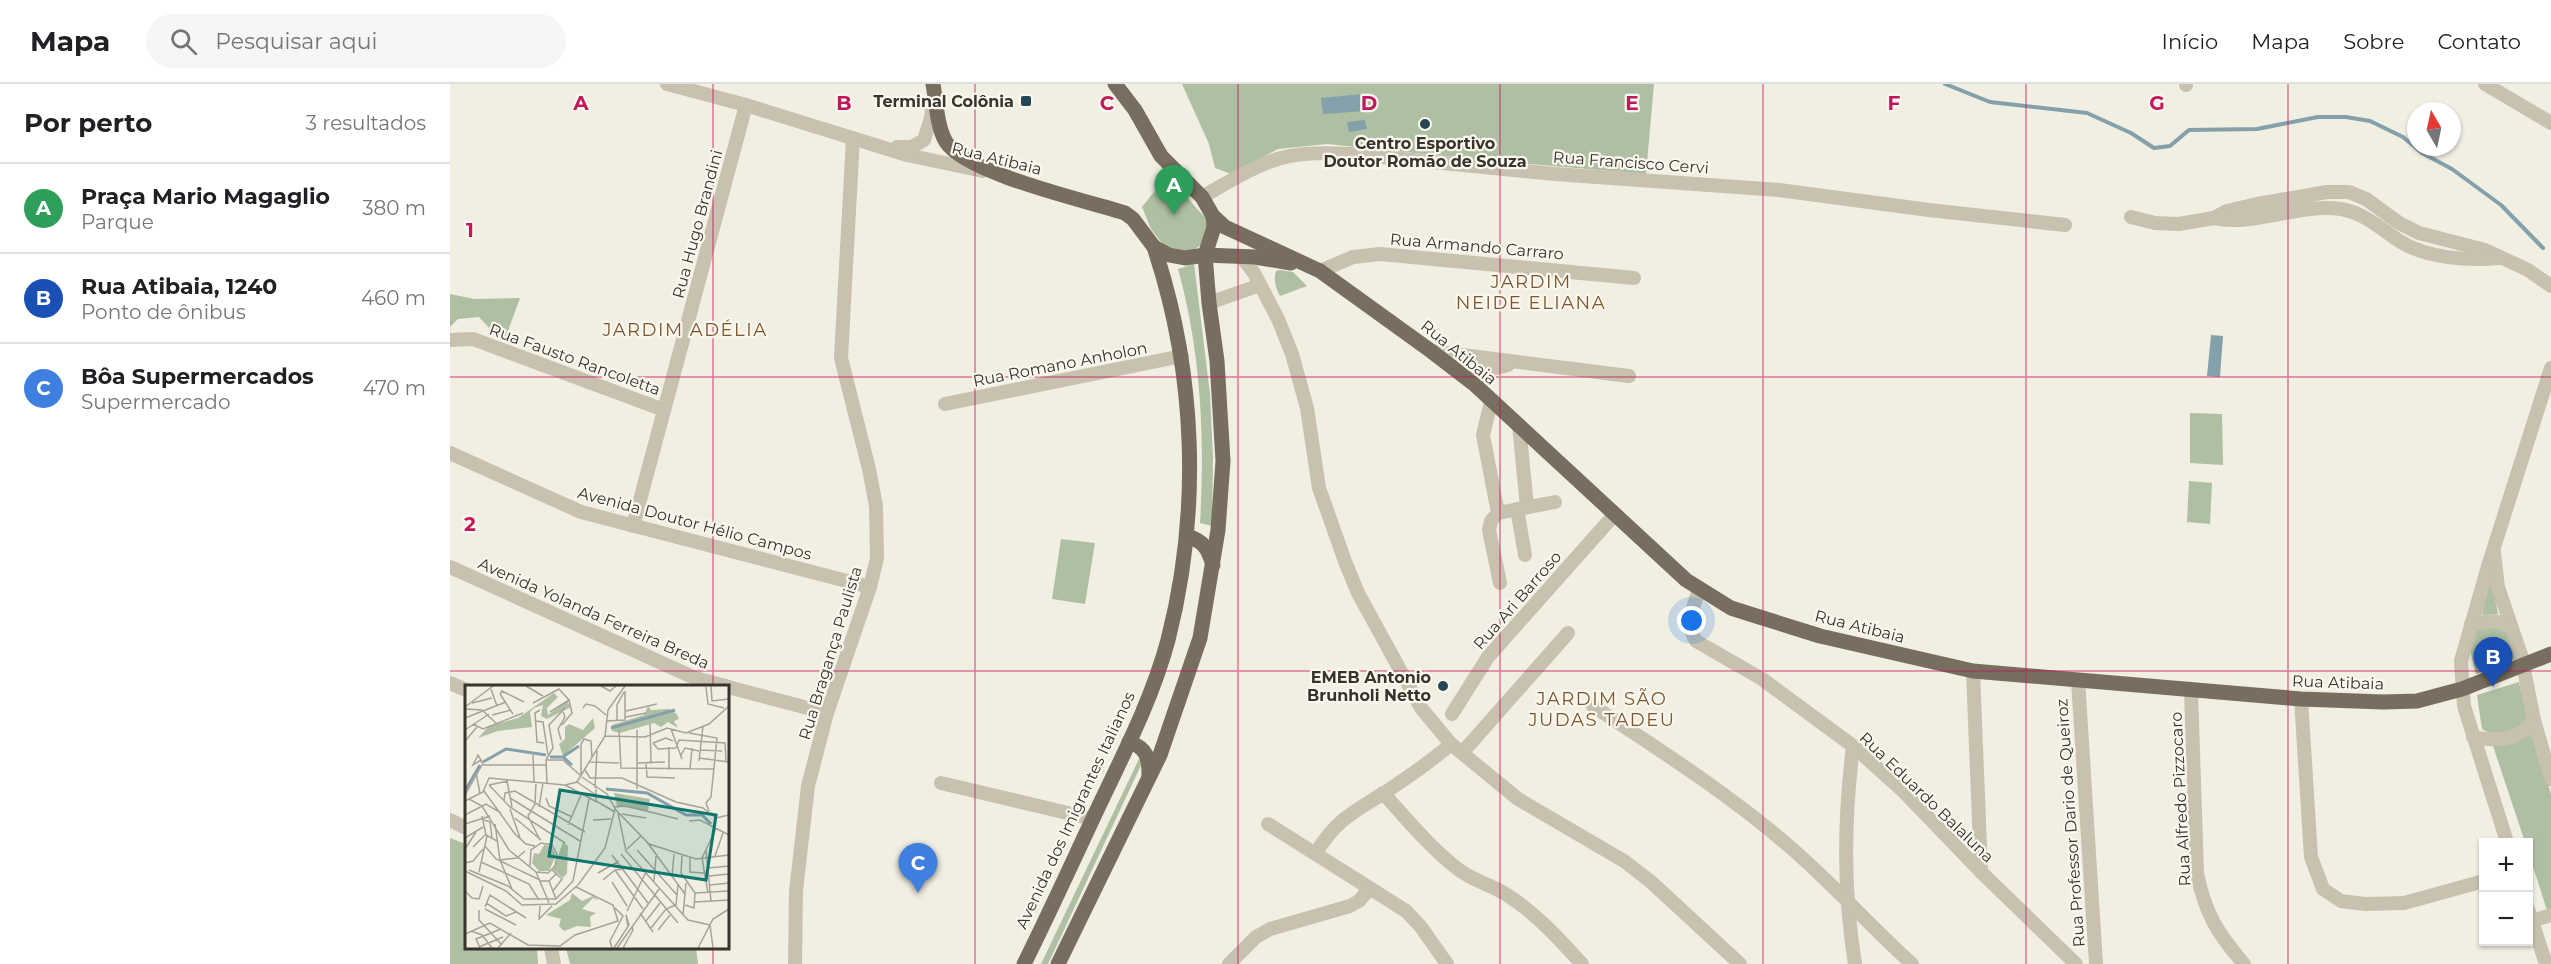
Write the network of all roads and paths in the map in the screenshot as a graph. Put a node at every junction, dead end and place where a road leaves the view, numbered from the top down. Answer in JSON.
{"nodes":[{"id":1,"x":667,"y":84,"type":"edge"},
{"id":2,"x":1115,"y":84,"type":"edge"},
{"id":3,"x":2485,"y":84,"type":"edge"},
{"id":4,"x":934,"y":86,"type":"edge"},
{"id":5,"x":746,"y":105,"type":"junction"},
{"id":6,"x":2551,"y":124,"type":"edge"},
{"id":7,"x":853,"y":138,"type":"junction"},
{"id":8,"x":884,"y":147,"type":"junction"},
{"id":9,"x":990,"y":172,"type":"junction"},
{"id":10,"x":1202,"y":197,"type":"junction"},
{"id":11,"x":1213,"y":216,"type":"junction"},
{"id":12,"x":2131,"y":217,"type":"dead end"},
{"id":13,"x":2214,"y":218,"type":"junction"},
{"id":14,"x":2399,"y":223,"type":"junction"},
{"id":15,"x":2065,"y":225,"type":"dead end"},
{"id":16,"x":1225,"y":226,"type":"junction"},
{"id":17,"x":2386,"y":231,"type":"junction"},
{"id":18,"x":1154,"y":246,"type":"junction"},
{"id":19,"x":1205,"y":255,"type":"junction"},
{"id":20,"x":1248,"y":256,"type":"junction"},
{"id":21,"x":2498,"y":258,"type":"junction"},
{"id":22,"x":1313,"y":268,"type":"junction"},
{"id":23,"x":1634,"y":278,"type":"dead end"},
{"id":24,"x":1260,"y":285,"type":"junction"},
{"id":25,"x":2551,"y":286,"type":"edge"},
{"id":26,"x":1209,"y":303,"type":"junction"},
{"id":27,"x":1278,"y":319,"type":"junction"},
{"id":28,"x":450,"y":340,"type":"edge"},
{"id":29,"x":1431,"y":351,"type":"junction"},
{"id":30,"x":1182,"y":356,"type":"junction"},
{"id":31,"x":1519,"y":363,"type":"junction"},
{"id":32,"x":2551,"y":368,"type":"edge"},
{"id":33,"x":1629,"y":376,"type":"dead end"},
{"id":34,"x":1474,"y":384,"type":"junction"},
{"id":35,"x":1491,"y":402,"type":"junction"},
{"id":36,"x":945,"y":404,"type":"dead end"},
{"id":37,"x":664,"y":410,"type":"junction"},
{"id":38,"x":1519,"y":425,"type":"junction"},
{"id":39,"x":450,"y":453,"type":"edge"},
{"id":40,"x":1556,"y":502,"type":"dead end"},
{"id":41,"x":1522,"y":508,"type":"junction"},
{"id":42,"x":1498,"y":513,"type":"junction"},
{"id":43,"x":1615,"y":514,"type":"junction"},
{"id":44,"x":633,"y":526,"type":"junction"},
{"id":45,"x":1186,"y":536,"type":"junction"},
{"id":46,"x":2494,"y":550,"type":"junction"},
{"id":47,"x":1525,"y":555,"type":"dead end"},
{"id":48,"x":1213,"y":565,"type":"junction"},
{"id":49,"x":450,"y":567,"type":"edge"},
{"id":50,"x":1500,"y":583,"type":"dead end"},
{"id":51,"x":870,"y":587,"type":"junction"},
{"id":52,"x":1699,"y":590,"type":"junction"},
{"id":53,"x":2471,"y":624,"type":"junction"},
{"id":54,"x":2510,"y":627,"type":"junction"},
{"id":55,"x":1568,"y":633,"type":"dead end"},
{"id":56,"x":2551,"y":654,"type":"edge"},
{"id":57,"x":2524,"y":665,"type":"junction"},
{"id":58,"x":1973,"y":671,"type":"junction"},
{"id":59,"x":2078,"y":680,"type":"junction"},
{"id":60,"x":450,"y":682,"type":"edge"},
{"id":61,"x":720,"y":685,"type":"edge"},
{"id":62,"x":729,"y":688,"type":"edge"},
{"id":63,"x":2462,"y":689,"type":"junction"},
{"id":64,"x":465,"y":690,"type":"edge"},
{"id":65,"x":2191,"y":691,"type":"junction"},
{"id":66,"x":2301,"y":699,"type":"junction"},
{"id":67,"x":1593,"y":706,"type":"dead end"},
{"id":68,"x":827,"y":713,"type":"junction"},
{"id":69,"x":1452,"y":714,"type":"dead end"},
{"id":70,"x":2534,"y":720,"type":"junction"},
{"id":71,"x":2473,"y":737,"type":"junction"},
{"id":72,"x":1129,"y":742,"type":"junction"},
{"id":73,"x":1853,"y":746,"type":"junction"},
{"id":74,"x":1457,"y":749,"type":"junction"},
{"id":75,"x":1149,"y":775,"type":"junction"},
{"id":76,"x":2551,"y":779,"type":"edge"},
{"id":77,"x":941,"y":783,"type":"dead end"},
{"id":78,"x":1383,"y":793,"type":"junction"},
{"id":79,"x":450,"y":819,"type":"edge"},
{"id":80,"x":1093,"y":819,"type":"junction"},
{"id":81,"x":1268,"y":824,"type":"dead end"},
{"id":82,"x":465,"y":827,"type":"edge"},
{"id":83,"x":2505,"y":838,"type":"edge"},
{"id":84,"x":1316,"y":853,"type":"junction"},
{"id":85,"x":1981,"y":873,"type":"junction"},
{"id":86,"x":2479,"y":883,"type":"edge"},
{"id":87,"x":1370,"y":889,"type":"junction"},
{"id":88,"x":1847,"y":903,"type":"junction"},
{"id":89,"x":2533,"y":915,"type":"edge"},
{"id":90,"x":2551,"y":915,"type":"edge"},
{"id":91,"x":2533,"y":924,"type":"edge"},
{"id":92,"x":551,"y":949,"type":"edge"},
{"id":93,"x":554,"y":964,"type":"edge"},
{"id":94,"x":795,"y":964,"type":"edge"},
{"id":95,"x":1024,"y":964,"type":"edge"},
{"id":96,"x":1058,"y":964,"type":"edge"},
{"id":97,"x":1229,"y":964,"type":"edge"},
{"id":98,"x":1447,"y":964,"type":"edge"},
{"id":99,"x":1582,"y":964,"type":"edge"},
{"id":100,"x":1740,"y":964,"type":"edge"},
{"id":101,"x":1855,"y":964,"type":"edge"},
{"id":102,"x":1912,"y":964,"type":"edge"},
{"id":103,"x":2076,"y":964,"type":"edge"},
{"id":104,"x":2096,"y":964,"type":"edge"},
{"id":105,"x":2244,"y":964,"type":"edge"},
{"id":106,"x":2546,"y":964,"type":"edge"}],
"edges":[{"from":1,"to":5,"type":"street","name":"Rua Atibaia"},
{"from":2,"to":10,"type":"main road"},
{"from":3,"to":6,"type":"street"},
{"from":4,"to":8,"type":"street"},
{"from":4,"to":9,"type":"main road"},
{"from":5,"to":7,"type":"street","name":"Rua Atibaia"},
{"from":5,"to":37,"type":"street","name":"Rua Hugo Brandini"},
{"from":7,"to":8,"type":"street","name":"Rua Atibaia"},
{"from":7,"to":51,"type":"street","name":"Rua Bragança Paulista"},
{"from":8,"to":9,"type":"street","name":"Rua Atibaia"},
{"from":9,"to":18,"type":"main road","name":"Rua Atibaia"},
{"from":10,"to":11,"type":"main road"},
{"from":10,"to":15,"type":"street","name":"Rua Francisco Cervi"},
{"from":11,"to":16,"type":"main road","name":"Rua Atibaia"},
{"from":11,"to":19,"type":"main road"},
{"from":12,"to":13,"type":"street"},
{"from":13,"to":14,"type":"street"},
{"from":13,"to":17,"type":"street"},
{"from":14,"to":17,"type":"street"},
{"from":14,"to":21,"type":"street"},
{"from":16,"to":20,"type":"main road"},
{"from":16,"to":22,"type":"main road","name":"Rua Atibaia"},
{"from":17,"to":21,"type":"street"},
{"from":18,"to":19,"type":"main road","name":"Rua Atibaia"},
{"from":18,"to":30,"type":"main road","name":"Avenida dos Imigrantes Italianos"},
{"from":19,"to":20,"type":"main road","name":"Rua Atibaia"},
{"from":19,"to":26,"type":"main road"},
{"from":20,"to":22,"type":"main road","name":"Rua Atibaia"},
{"from":20,"to":24,"type":"street"},
{"from":20,"to":27,"type":"street"},
{"from":21,"to":25,"type":"street"},
{"from":22,"to":23,"type":"street","name":"Rua Armando Carraro"},
{"from":22,"to":29,"type":"main road","name":"Rua Atibaia"},
{"from":24,"to":26,"type":"street"},
{"from":24,"to":27,"type":"street"},
{"from":26,"to":48,"type":"main road"},
{"from":27,"to":74,"type":"street"},
{"from":28,"to":37,"type":"street","name":"Rua Fausto Rancoletta"},
{"from":29,"to":31,"type":"street"},
{"from":29,"to":34,"type":"main road","name":"Rua Atibaia"},
{"from":30,"to":36,"type":"street","name":"Rua Romano Anholon"},
{"from":30,"to":45,"type":"main road","name":"Avenida dos Imigrantes Italianos"},
{"from":31,"to":33,"type":"street"},
{"from":31,"to":34,"type":"street"},
{"from":32,"to":46,"type":"street"},
{"from":34,"to":35,"type":"main road","name":"Rua Atibaia"},
{"from":35,"to":38,"type":"main road","name":"Rua Atibaia"},
{"from":35,"to":42,"type":"street"},
{"from":37,"to":44,"type":"street","name":"Rua Hugo Brandini"},
{"from":38,"to":41,"type":"street"},
{"from":38,"to":43,"type":"main road","name":"Rua Atibaia"},
{"from":39,"to":44,"type":"street","name":"Avenida Doutor Hélio Campos"},
{"from":40,"to":41,"type":"street"},
{"from":41,"to":42,"type":"street"},
{"from":41,"to":47,"type":"street"},
{"from":42,"to":50,"type":"street"},
{"from":43,"to":52,"type":"main road","name":"Rua Atibaia"},
{"from":43,"to":69,"type":"street","name":"Rua Ari Barroso"},
{"from":44,"to":51,"type":"street","name":"Avenida Doutor Hélio Campos"},
{"from":45,"to":48,"type":"main road"},
{"from":45,"to":72,"type":"main road","name":"Avenida dos Imigrantes Italianos"},
{"from":46,"to":53,"type":"street"},
{"from":46,"to":54,"type":"street"},
{"from":48,"to":75,"type":"main road"},
{"from":49,"to":61,"type":"street","name":"Avenida Yolanda Ferreira Breda"},
{"from":51,"to":68,"type":"street","name":"Rua Bragança Paulista"},
{"from":52,"to":58,"type":"main road","name":"Rua Atibaia"},
{"from":52,"to":73,"type":"street","name":"Rua Eduardo Balaluna"},
{"from":53,"to":54,"type":"street"},
{"from":53,"to":63,"type":"street"},
{"from":54,"to":57,"type":"street"},
{"from":55,"to":74,"type":"street"},
{"from":56,"to":57,"type":"main road","name":"Rua Atibaia"},
{"from":57,"to":63,"type":"main road","name":"Rua Atibaia"},
{"from":57,"to":70,"type":"street"},
{"from":58,"to":59,"type":"main road","name":"Rua Atibaia"},
{"from":58,"to":85,"type":"street"},
{"from":59,"to":65,"type":"main road","name":"Rua Atibaia"},
{"from":59,"to":104,"type":"street","name":"Rua Professor Dario de Queiroz"},
{"from":60,"to":64,"type":"street"},
{"from":62,"to":68,"type":"street","name":"Avenida Yolanda Ferreira Breda"},
{"from":63,"to":66,"type":"main road","name":"Rua Atibaia"},
{"from":63,"to":71,"type":"street"},
{"from":65,"to":66,"type":"main road","name":"Rua Atibaia"},
{"from":65,"to":105,"type":"street","name":"Rua Alfredo Pizzocaro"},
{"from":66,"to":86,"type":"street"},
{"from":67,"to":88,"type":"street"},
{"from":68,"to":94,"type":"street","name":"Rua Bragança Paulista"},
{"from":70,"to":71,"type":"street"},
{"from":70,"to":76,"type":"street"},
{"from":71,"to":83,"type":"street"},
{"from":72,"to":75,"type":"main road"},
{"from":72,"to":80,"type":"main road","name":"Avenida dos Imigrantes Italianos"},
{"from":73,"to":85,"type":"street","name":"Rua Eduardo Balaluna"},
{"from":73,"to":88,"type":"street"},
{"from":74,"to":78,"type":"street"},
{"from":74,"to":100,"type":"street"},
{"from":75,"to":96,"type":"main road"},
{"from":77,"to":80,"type":"street"},
{"from":78,"to":84,"type":"street"},
{"from":78,"to":99,"type":"street"},
{"from":79,"to":82,"type":"street"},
{"from":80,"to":95,"type":"main road","name":"Avenida dos Imigrantes Italianos"},
{"from":81,"to":84,"type":"street"},
{"from":84,"to":87,"type":"street"},
{"from":85,"to":103,"type":"street","name":"Rua Eduardo Balaluna"},
{"from":87,"to":97,"type":"street"},
{"from":87,"to":98,"type":"street"},
{"from":88,"to":101,"type":"street"},
{"from":88,"to":102,"type":"street"},
{"from":89,"to":90,"type":"street"},
{"from":91,"to":106,"type":"street"},
{"from":92,"to":93,"type":"street"}]}
